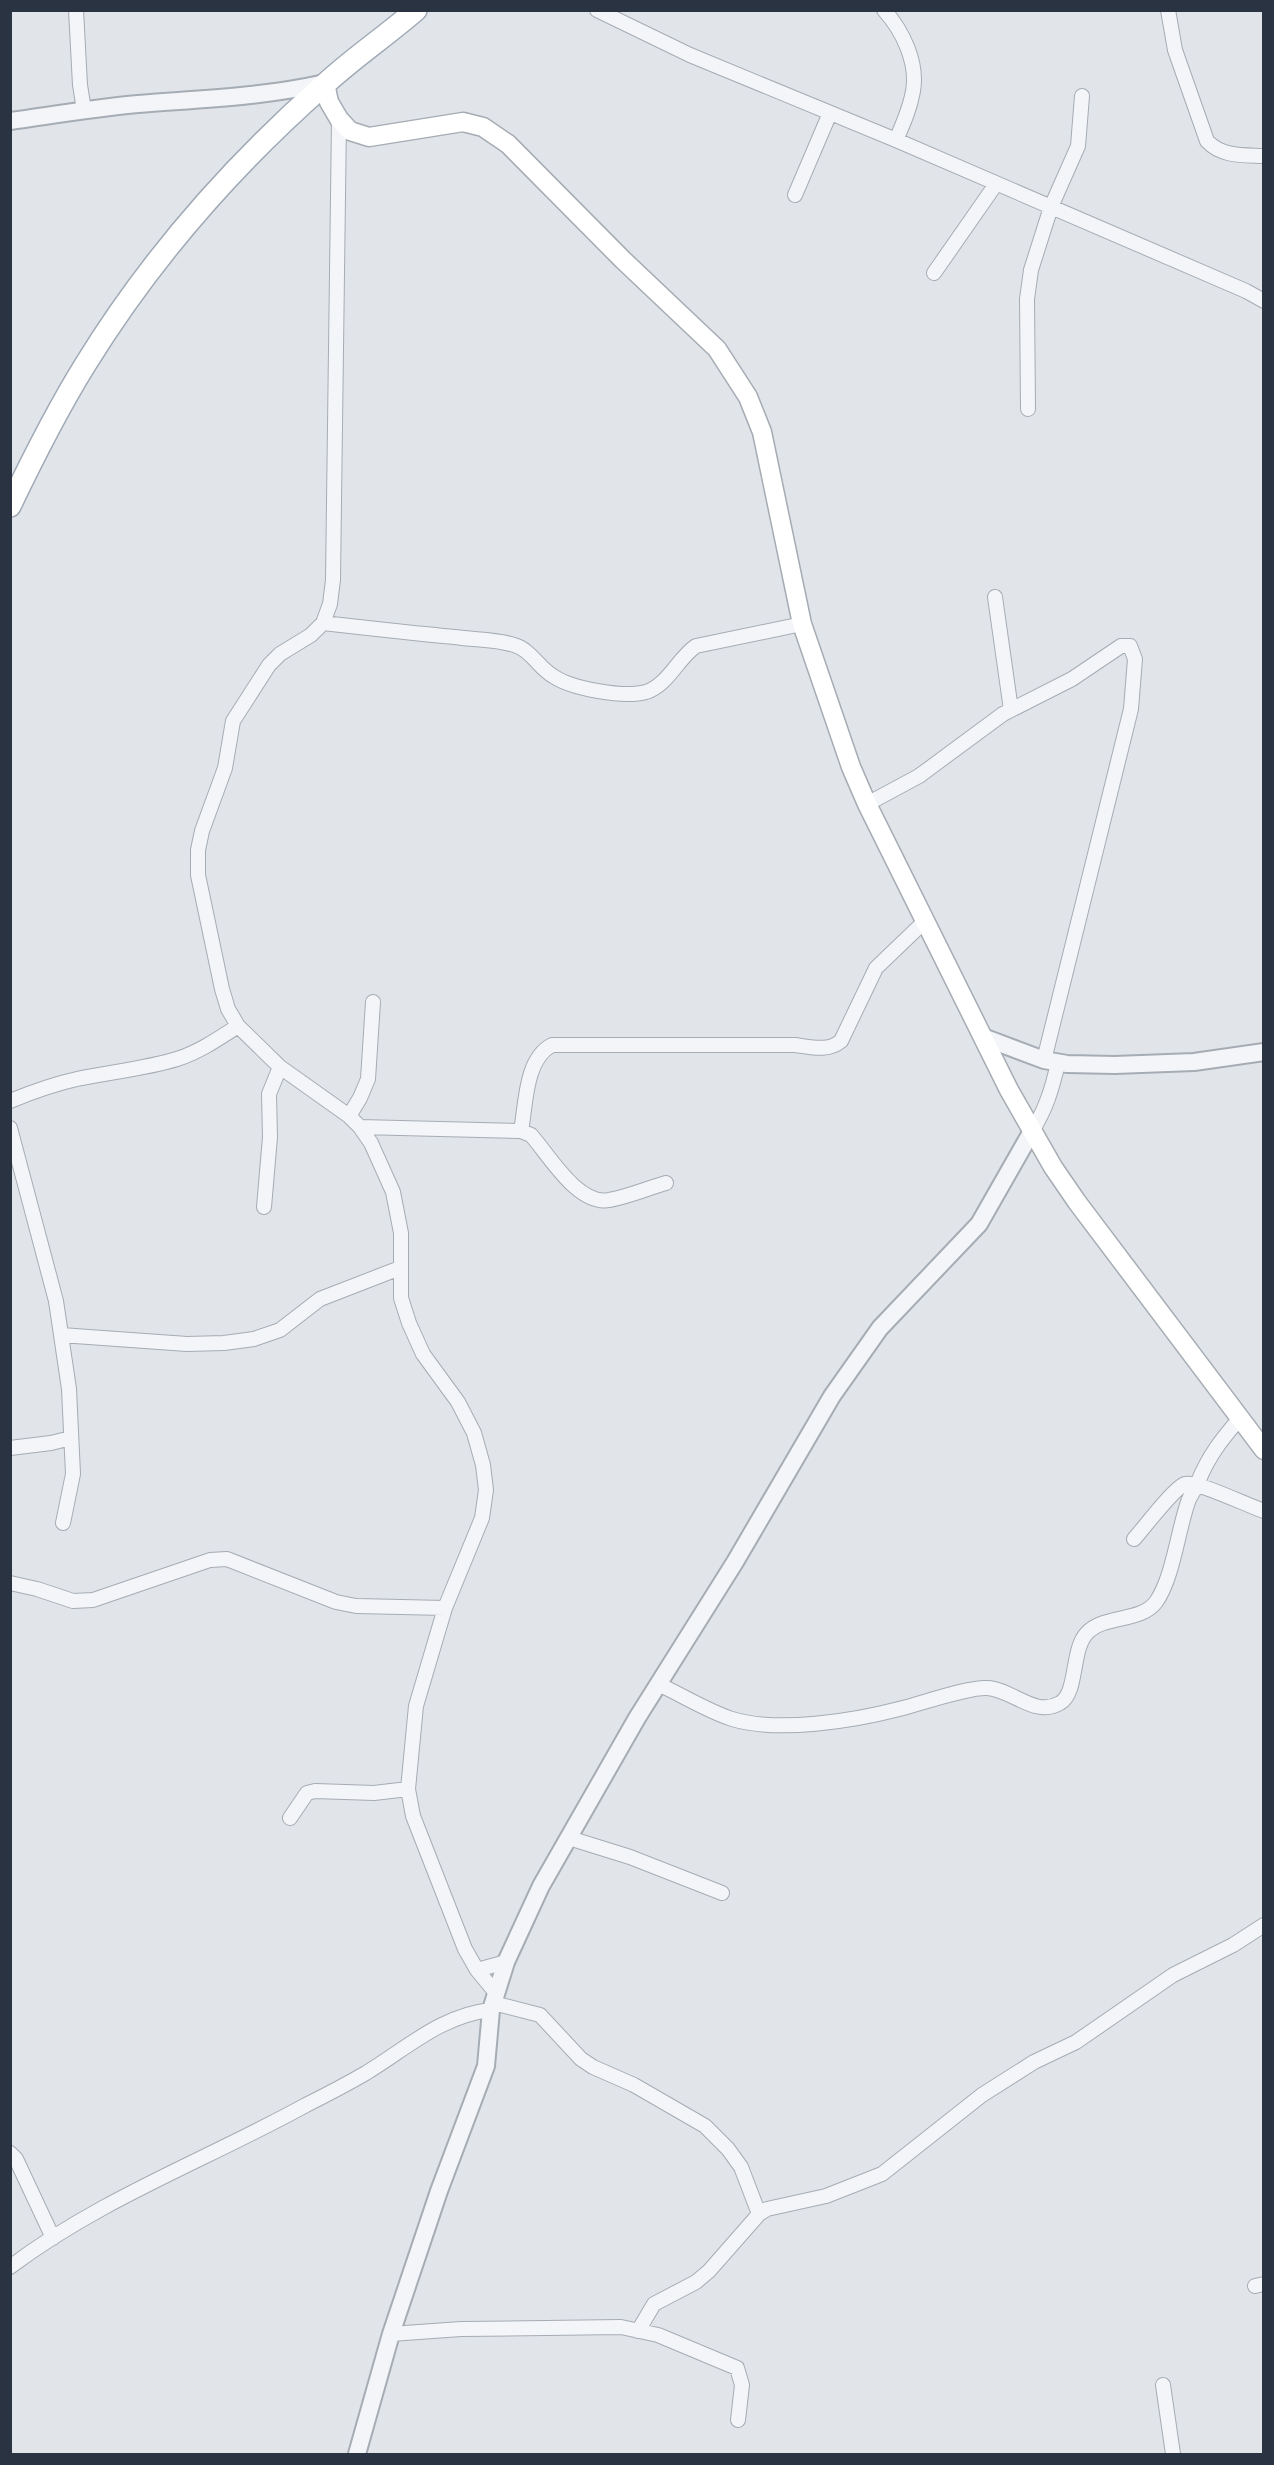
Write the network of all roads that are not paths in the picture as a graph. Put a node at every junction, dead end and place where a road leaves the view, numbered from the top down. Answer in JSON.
{"nodes":[{"id":1,"x":76,"y":10,"type":"edge"},
{"id":2,"x":597,"y":10,"type":"edge"},
{"id":3,"x":884,"y":10,"type":"edge"},
{"id":4,"x":1168,"y":10,"type":"edge"},
{"id":5,"x":414,"y":11,"type":"edge"},
{"id":6,"x":325,"y":83,"type":"junction"},
{"id":7,"x":1082,"y":96,"type":"dead end"},
{"id":8,"x":84,"y":110,"type":"junction"},
{"id":9,"x":830,"y":112,"type":"junction"},
{"id":10,"x":339,"y":119,"type":"junction"},
{"id":11,"x":10,"y":121,"type":"edge"},
{"id":12,"x":896,"y":140,"type":"junction"},
{"id":13,"x":1263,"y":156,"type":"edge"},
{"id":14,"x":996,"y":184,"type":"junction"},
{"id":15,"x":795,"y":195,"type":"dead end"},
{"id":16,"x":1051,"y":207,"type":"junction"},
{"id":17,"x":933,"y":273,"type":"dead end"},
{"id":18,"x":1263,"y":301,"type":"edge"},
{"id":19,"x":1028,"y":409,"type":"dead end"},
{"id":20,"x":20,"y":472,"type":"edge"},
{"id":21,"x":10,"y":506,"type":"edge"},
{"id":22,"x":995,"y":597,"type":"dead end"},
{"id":23,"x":323,"y":623,"type":"junction"},
{"id":24,"x":802,"y":624,"type":"junction"},
{"id":25,"x":1011,"y":710,"type":"junction"},
{"id":26,"x":867,"y":804,"type":"junction"},
{"id":27,"x":925,"y":921,"type":"junction"},
{"id":28,"x":373,"y":1002,"type":"dead end"},
{"id":29,"x":238,"y":1026,"type":"junction"},
{"id":30,"x":983,"y":1037,"type":"junction"},
{"id":31,"x":1263,"y":1052,"type":"edge"},
{"id":32,"x":1051,"y":1062,"type":"junction"},
{"id":33,"x":280,"y":1067,"type":"junction"},
{"id":34,"x":10,"y":1101,"type":"edge"},
{"id":35,"x":349,"y":1116,"type":"junction"},
{"id":36,"x":360,"y":1127,"type":"junction"},
{"id":37,"x":10,"y":1128,"type":"edge"},
{"id":38,"x":521,"y":1131,"type":"junction"},
{"id":39,"x":1032,"y":1131,"type":"junction"},
{"id":40,"x":666,"y":1183,"type":"dead end"},
{"id":41,"x":264,"y":1207,"type":"dead end"},
{"id":42,"x":400,"y":1268,"type":"junction"},
{"id":43,"x":61,"y":1335,"type":"junction"},
{"id":44,"x":1240,"y":1418,"type":"junction"},
{"id":45,"x":71,"y":1438,"type":"junction"},
{"id":46,"x":10,"y":1448,"type":"edge"},
{"id":47,"x":1263,"y":1450,"type":"edge"},
{"id":48,"x":1198,"y":1484,"type":"junction"},
{"id":49,"x":1263,"y":1511,"type":"edge"},
{"id":50,"x":63,"y":1523,"type":"dead end"},
{"id":51,"x":1134,"y":1539,"type":"dead end"},
{"id":52,"x":10,"y":1583,"type":"edge"},
{"id":53,"x":445,"y":1608,"type":"junction"},
{"id":54,"x":658,"y":1684,"type":"junction"},
{"id":55,"x":408,"y":1789,"type":"junction"},
{"id":56,"x":290,"y":1818,"type":"dead end"},
{"id":57,"x":569,"y":1838,"type":"junction"},
{"id":58,"x":722,"y":1893,"type":"dead end"},
{"id":59,"x":1263,"y":1925,"type":"edge"},
{"id":60,"x":506,"y":1962,"type":"junction"},
{"id":61,"x":477,"y":1970,"type":"junction"},
{"id":62,"x":493,"y":2002,"type":"junction"},
{"id":63,"x":10,"y":2153,"type":"edge"},
{"id":64,"x":759,"y":2214,"type":"junction"},
{"id":65,"x":53,"y":2238,"type":"junction"},
{"id":66,"x":10,"y":2267,"type":"edge"},
{"id":67,"x":638,"y":2331,"type":"junction"},
{"id":68,"x":391,"y":2334,"type":"junction"},
{"id":69,"x":1163,"y":2385,"type":"dead end"},
{"id":70,"x":738,"y":2420,"type":"dead end"},
{"id":71,"x":357,"y":2454,"type":"edge"},
{"id":72,"x":1173,"y":2454,"type":"edge"}],
"edges":[{"from":1,"to":8,"type":"street"},
{"from":2,"to":9,"type":"street"},
{"from":3,"to":12,"type":"street"},
{"from":4,"to":13,"type":"street"},
{"from":5,"to":6,"type":"main road"},
{"from":6,"to":8,"type":"street"},
{"from":6,"to":10,"type":"main road"},
{"from":6,"to":20,"type":"main road"},
{"from":7,"to":16,"type":"street"},
{"from":8,"to":11,"type":"street"},
{"from":9,"to":12,"type":"street"},
{"from":9,"to":15,"type":"street"},
{"from":10,"to":23,"type":"street"},
{"from":10,"to":24,"type":"main road"},
{"from":12,"to":14,"type":"street"},
{"from":14,"to":16,"type":"street"},
{"from":14,"to":17,"type":"street"},
{"from":16,"to":18,"type":"street"},
{"from":16,"to":19,"type":"street"},
{"from":20,"to":21,"type":"main road"},
{"from":22,"to":25,"type":"street"},
{"from":23,"to":24,"type":"street"},
{"from":23,"to":29,"type":"street"},
{"from":24,"to":26,"type":"main road"},
{"from":25,"to":26,"type":"street"},
{"from":25,"to":32,"type":"street"},
{"from":26,"to":27,"type":"main road"},
{"from":27,"to":30,"type":"main road"},
{"from":27,"to":38,"type":"street"},
{"from":28,"to":35,"type":"street"},
{"from":29,"to":33,"type":"street"},
{"from":29,"to":34,"type":"street"},
{"from":30,"to":32,"type":"street"},
{"from":30,"to":39,"type":"main road"},
{"from":31,"to":32,"type":"street"},
{"from":32,"to":39,"type":"street"},
{"from":33,"to":35,"type":"street"},
{"from":33,"to":41,"type":"street"},
{"from":35,"to":36,"type":"street"},
{"from":36,"to":38,"type":"street"},
{"from":36,"to":42,"type":"street"},
{"from":37,"to":43,"type":"street"},
{"from":38,"to":40,"type":"street"},
{"from":39,"to":44,"type":"main road"},
{"from":39,"to":54,"type":"street"},
{"from":42,"to":43,"type":"street"},
{"from":42,"to":53,"type":"street"},
{"from":43,"to":45,"type":"street"},
{"from":44,"to":47,"type":"main road"},
{"from":44,"to":48,"type":"street"},
{"from":45,"to":46,"type":"street"},
{"from":45,"to":50,"type":"street"},
{"from":48,"to":49,"type":"street"},
{"from":48,"to":51,"type":"street"},
{"from":48,"to":54,"type":"street"},
{"from":52,"to":53,"type":"street"},
{"from":53,"to":55,"type":"street"},
{"from":54,"to":57,"type":"street"},
{"from":55,"to":56,"type":"street"},
{"from":55,"to":61,"type":"street"},
{"from":57,"to":58,"type":"street"},
{"from":57,"to":60,"type":"street"},
{"from":59,"to":64,"type":"street"},
{"from":60,"to":61,"type":"street"},
{"from":60,"to":62,"type":"street"},
{"from":61,"to":62,"type":"street"},
{"from":62,"to":64,"type":"street"},
{"from":62,"to":65,"type":"street"},
{"from":62,"to":68,"type":"street"},
{"from":63,"to":65,"type":"street"},
{"from":64,"to":67,"type":"street"},
{"from":65,"to":66,"type":"street"},
{"from":67,"to":68,"type":"street"},
{"from":67,"to":70,"type":"street"},
{"from":68,"to":71,"type":"street"},
{"from":69,"to":72,"type":"street"}]}
